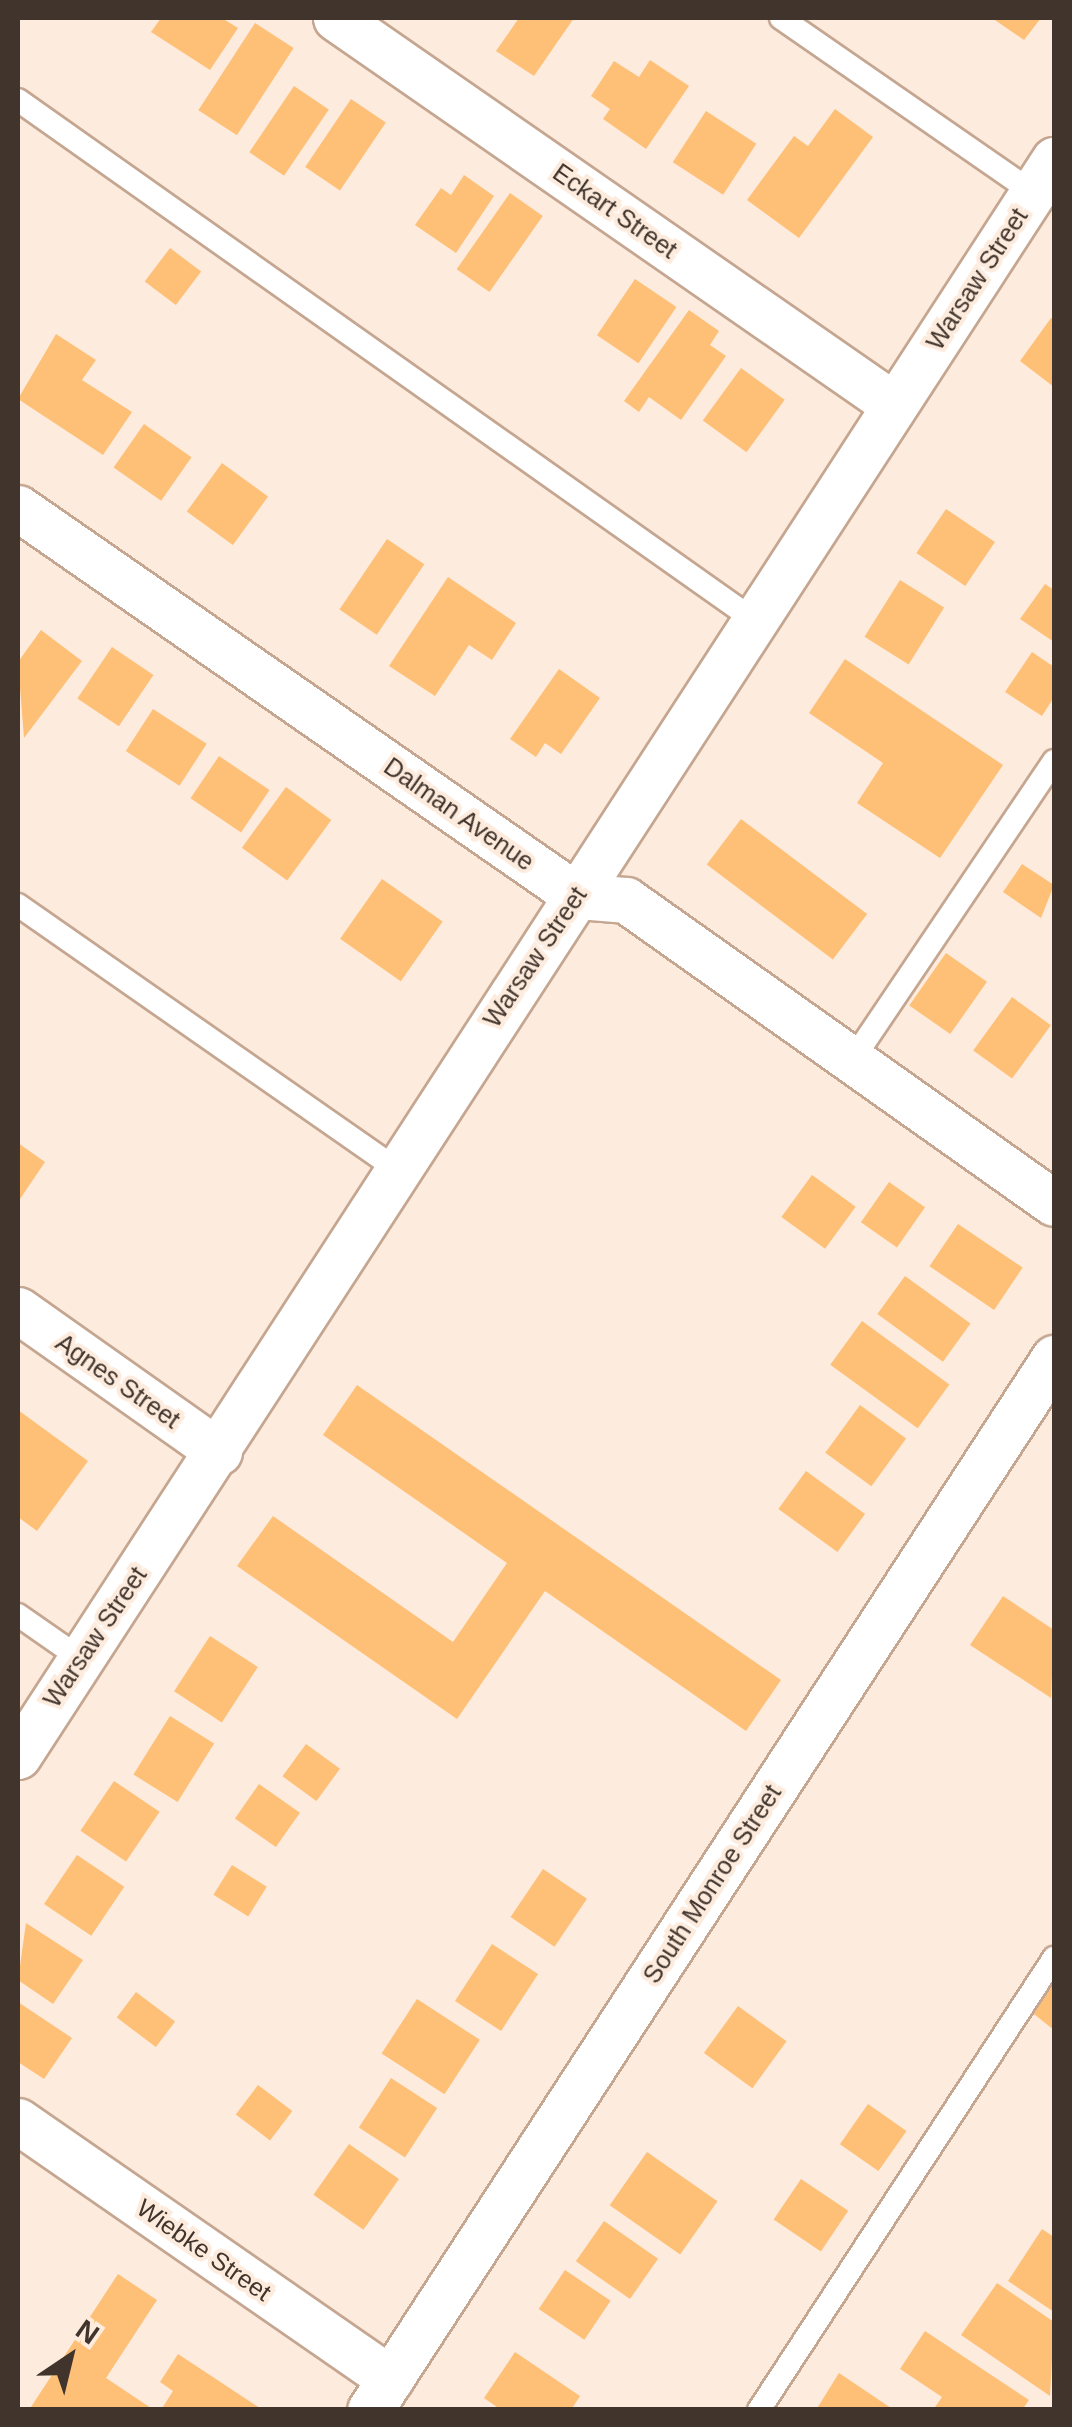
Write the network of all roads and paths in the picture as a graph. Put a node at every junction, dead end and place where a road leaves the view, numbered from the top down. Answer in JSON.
{"nodes":[{"id":1,"x":336,"y":18,"type":"edge"},
{"id":2,"x":782,"y":18,"type":"edge"},
{"id":3,"x":18,"y":100,"type":"edge"},
{"id":4,"x":1044,"y":176,"type":"edge"},
{"id":5,"x":894,"y":405,"type":"junction"},
{"id":6,"x":18,"y":508,"type":"edge"},
{"id":7,"x":754,"y":620,"type":"junction"},
{"id":8,"x":1054,"y":761,"type":"edge"},
{"id":9,"x":576,"y":896,"type":"junction"},
{"id":10,"x":18,"y":905,"type":"edge"},
{"id":11,"x":852,"y":1062,"type":"junction"},
{"id":12,"x":395,"y":1168,"type":"junction"},
{"id":13,"x":1054,"y":1202,"type":"edge"},
{"id":14,"x":18,"y":1310,"type":"edge"},
{"id":15,"x":1054,"y":1358,"type":"edge"},
{"id":16,"x":219,"y":1452,"type":"junction"},
{"id":17,"x":18,"y":1614,"type":"edge"},
{"id":18,"x":81,"y":1659,"type":"junction"},
{"id":19,"x":24,"y":1732,"type":"edge"},
{"id":20,"x":1054,"y":1958,"type":"edge"},
{"id":21,"x":18,"y":2121,"type":"edge"},
{"id":22,"x":380,"y":2394,"type":"edge"},
{"id":23,"x":759,"y":2410,"type":"edge"}],
"edges":[{"from":1,"to":5,"type":"street","name":"Eckart Street"},
{"from":2,"to":4,"type":"lane"},
{"from":3,"to":7,"type":"lane"},
{"from":4,"to":5,"type":"street","name":"Warsaw Street"},
{"from":5,"to":7,"type":"street","name":"Warsaw Street"},
{"from":6,"to":9,"type":"street","name":"Dalman Avenue"},
{"from":7,"to":9,"type":"street","name":"Warsaw Street"},
{"from":8,"to":11,"type":"lane"},
{"from":9,"to":11,"type":"street"},
{"from":9,"to":12,"type":"street","name":"Warsaw Street"},
{"from":10,"to":12,"type":"lane"},
{"from":11,"to":13,"type":"street"},
{"from":12,"to":16,"type":"street","name":"Warsaw Street"},
{"from":14,"to":16,"type":"street","name":"Agnes Street"},
{"from":15,"to":22,"type":"street","name":"South Monroe Street"},
{"from":16,"to":18,"type":"street","name":"Warsaw Street"},
{"from":17,"to":18,"type":"lane"},
{"from":18,"to":19,"type":"street","name":"Warsaw Street"},
{"from":20,"to":23,"type":"lane"},
{"from":21,"to":22,"type":"street","name":"Wiebke Street"}]}
